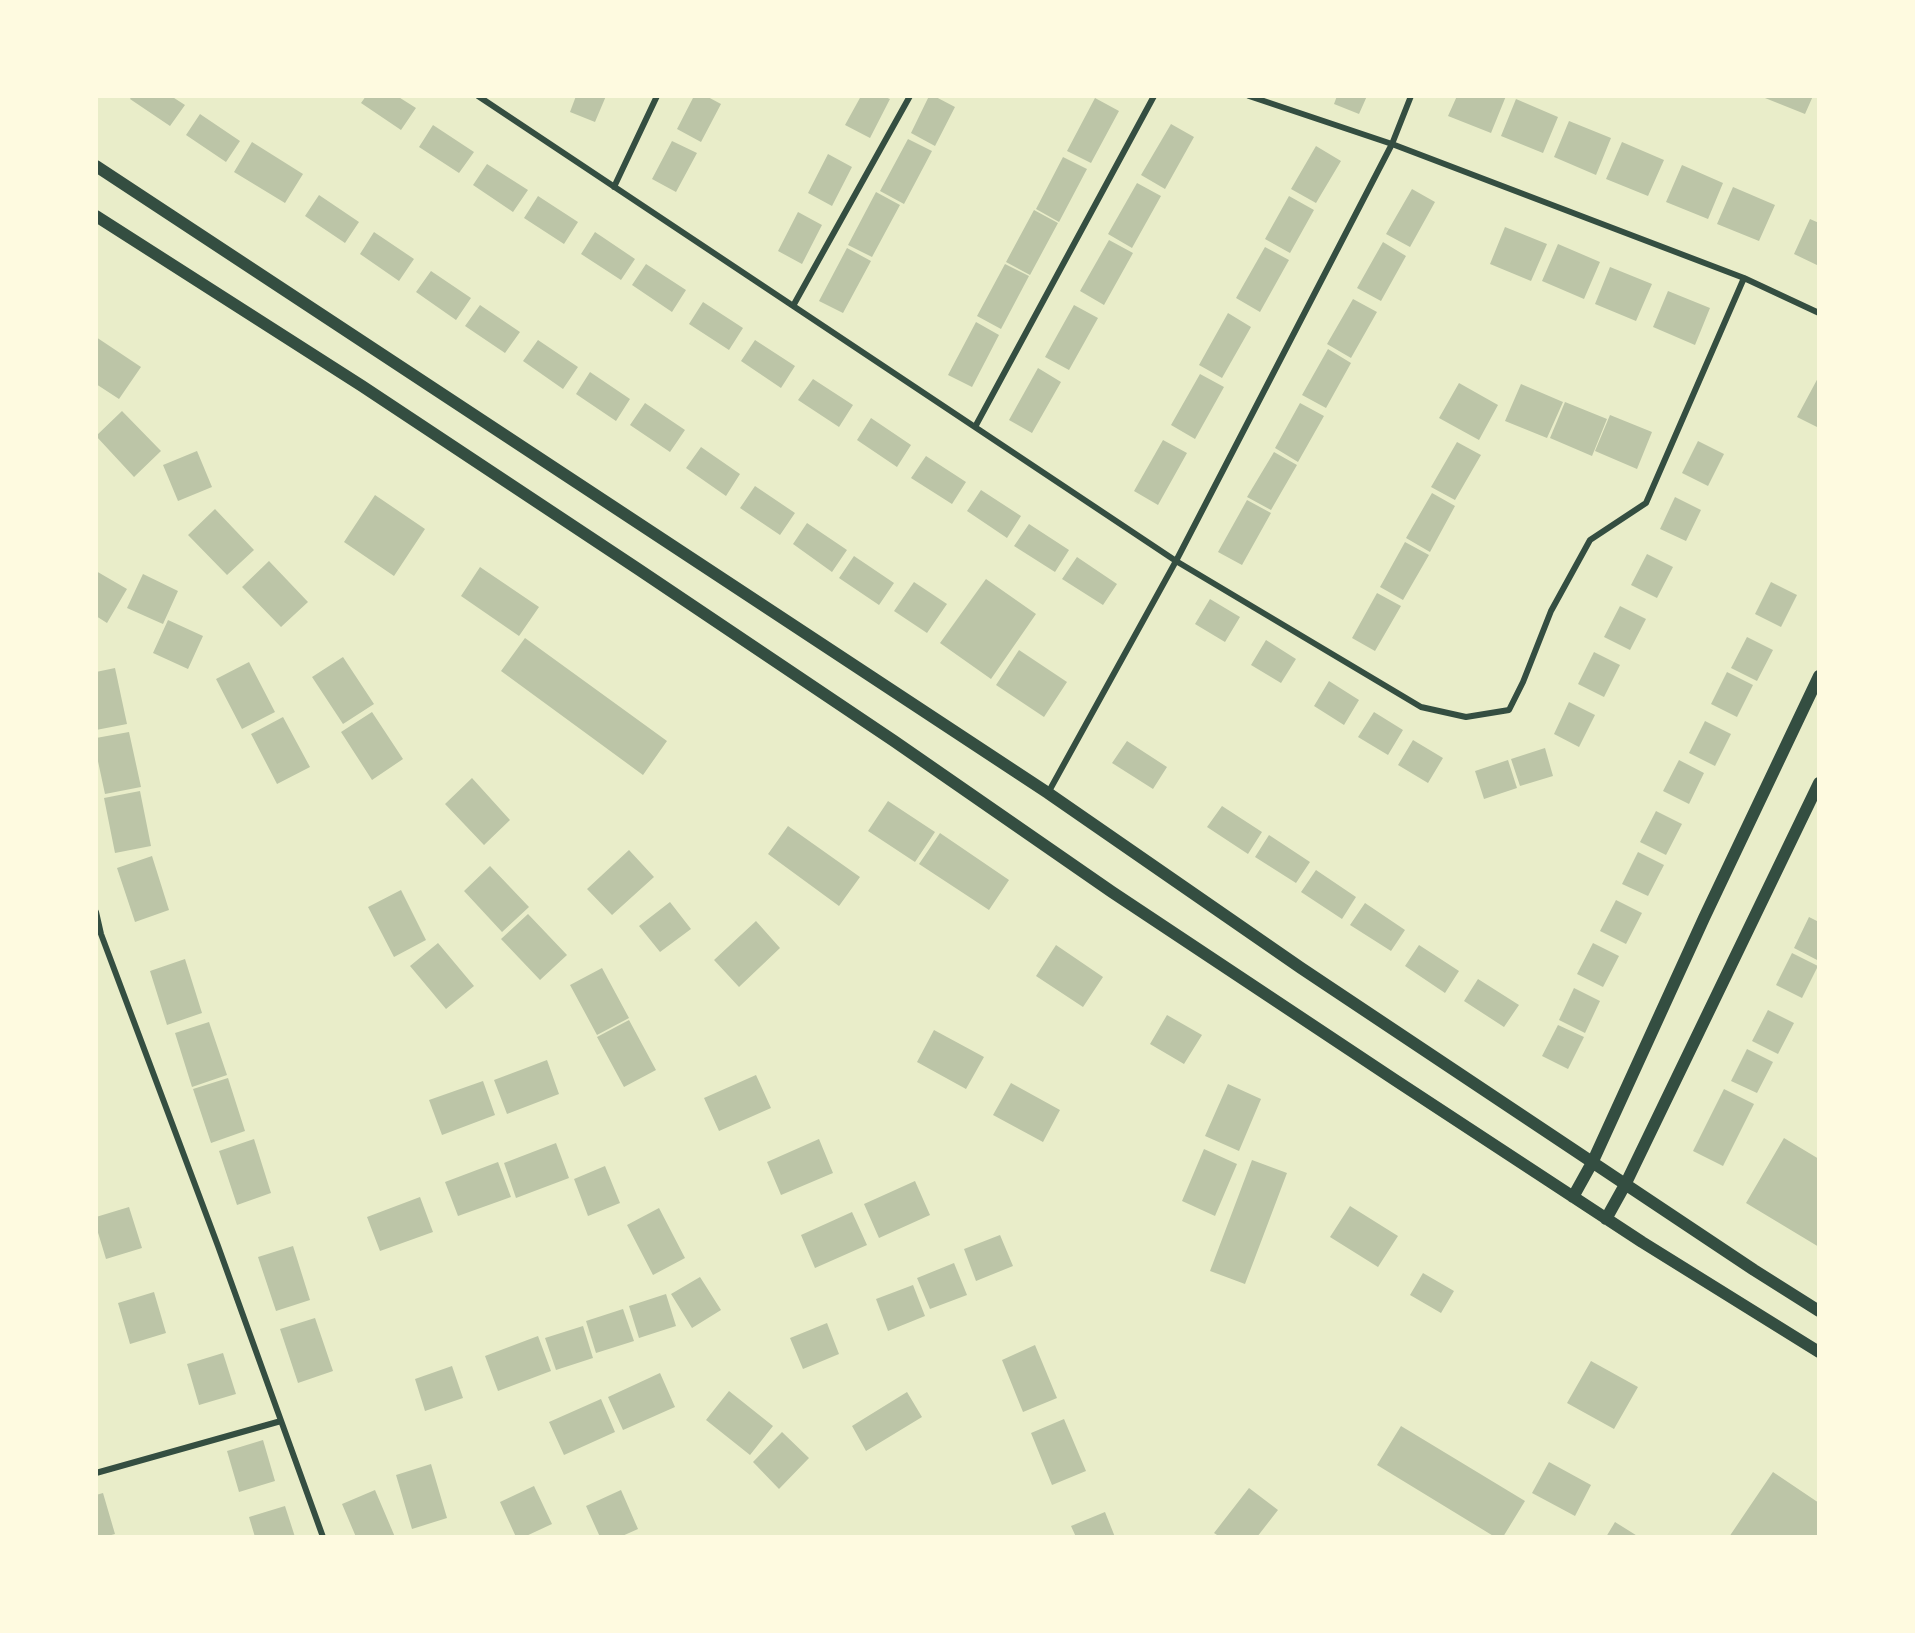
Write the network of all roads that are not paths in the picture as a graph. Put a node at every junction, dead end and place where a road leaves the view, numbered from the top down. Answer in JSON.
{"nodes":[{"id":1,"x":478,"y":96,"type":"edge"},
{"id":2,"x":657,"y":96,"type":"edge"},
{"id":3,"x":910,"y":96,"type":"edge"},
{"id":4,"x":1154,"y":96,"type":"edge"},
{"id":5,"x":1249,"y":96,"type":"edge"},
{"id":6,"x":1411,"y":96,"type":"edge"},
{"id":7,"x":1392,"y":144,"type":"junction"},
{"id":8,"x":96,"y":165,"type":"edge"},
{"id":9,"x":614,"y":187,"type":"junction"},
{"id":10,"x":96,"y":216,"type":"edge"},
{"id":11,"x":1744,"y":278,"type":"junction"},
{"id":12,"x":794,"y":306,"type":"junction"},
{"id":13,"x":1819,"y":313,"type":"edge"},
{"id":14,"x":975,"y":427,"type":"junction"},
{"id":15,"x":1176,"y":561,"type":"junction"},
{"id":16,"x":1819,"y":676,"type":"edge"},
{"id":17,"x":1819,"y":783,"type":"edge"},
{"id":18,"x":1048,"y":793,"type":"junction"},
{"id":19,"x":96,"y":912,"type":"edge"},
{"id":20,"x":1593,"y":1161,"type":"junction"},
{"id":21,"x":1626,"y":1183,"type":"junction"},
{"id":22,"x":1573,"y":1197,"type":"junction"},
{"id":23,"x":1606,"y":1219,"type":"junction"},
{"id":24,"x":1819,"y":1311,"type":"edge"},
{"id":25,"x":1819,"y":1352,"type":"edge"},
{"id":26,"x":281,"y":1421,"type":"junction"},
{"id":27,"x":96,"y":1473,"type":"edge"},
{"id":28,"x":323,"y":1537,"type":"edge"}],
"edges":[{"from":1,"to":9,"type":"street"},
{"from":2,"to":9,"type":"street"},
{"from":3,"to":12,"type":"street"},
{"from":4,"to":14,"type":"street"},
{"from":5,"to":7,"type":"street"},
{"from":6,"to":7,"type":"street"},
{"from":7,"to":11,"type":"street"},
{"from":7,"to":15,"type":"street"},
{"from":8,"to":18,"type":"main road"},
{"from":9,"to":12,"type":"street"},
{"from":10,"to":22,"type":"main road"},
{"from":11,"to":13,"type":"street"},
{"from":11,"to":15,"type":"street"},
{"from":12,"to":14,"type":"street"},
{"from":14,"to":15,"type":"street"},
{"from":15,"to":18,"type":"street"},
{"from":16,"to":20,"type":"main road"},
{"from":17,"to":21,"type":"main road"},
{"from":18,"to":20,"type":"main road"},
{"from":19,"to":26,"type":"street"},
{"from":20,"to":21,"type":"main road"},
{"from":20,"to":22,"type":"main road"},
{"from":21,"to":23,"type":"main road"},
{"from":21,"to":24,"type":"main road"},
{"from":22,"to":23,"type":"main road"},
{"from":23,"to":25,"type":"main road"},
{"from":26,"to":27,"type":"street"},
{"from":26,"to":28,"type":"street"}]}
